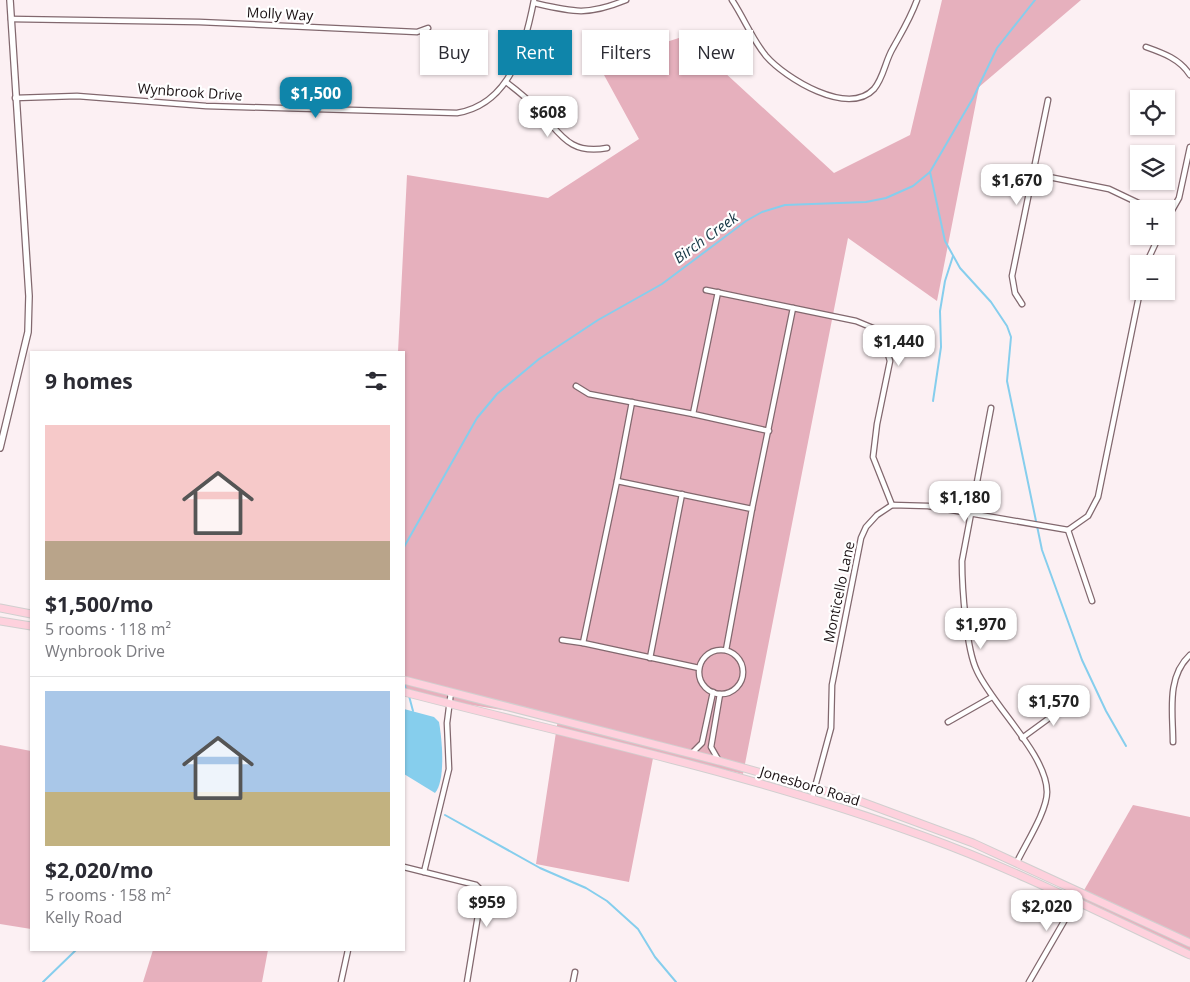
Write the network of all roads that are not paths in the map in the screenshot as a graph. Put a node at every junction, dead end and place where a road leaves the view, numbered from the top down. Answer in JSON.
{"nodes":[{"id":1,"x":10,"y":0,"type":"edge"},
{"id":2,"x":626,"y":0,"type":"edge"},
{"id":3,"x":732,"y":0,"type":"edge"},
{"id":4,"x":917,"y":0,"type":"edge"},
{"id":5,"x":534,"y":2,"type":"edge"},
{"id":6,"x":11,"y":19,"type":"junction"},
{"id":7,"x":428,"y":28,"type":"dead end"},
{"id":8,"x":1146,"y":47,"type":"dead end"},
{"id":9,"x":1190,"y":75,"type":"edge"},
{"id":10,"x":506,"y":82,"type":"junction"},
{"id":11,"x":15,"y":98,"type":"junction"},
{"id":12,"x":1048,"y":100,"type":"dead end"},
{"id":13,"x":1190,"y":147,"type":"edge"},
{"id":14,"x":607,"y":148,"type":"dead end"},
{"id":15,"x":1034,"y":174,"type":"junction"},
{"id":16,"x":1133,"y":200,"type":"edge"},
{"id":17,"x":1175,"y":205,"type":"edge"},
{"id":18,"x":706,"y":290,"type":"dead end"},
{"id":19,"x":718,"y":292,"type":"junction"},
{"id":20,"x":1138,"y":300,"type":"edge"},
{"id":21,"x":1022,"y":304,"type":"dead end"},
{"id":22,"x":793,"y":308,"type":"junction"},
{"id":23,"x":576,"y":386,"type":"dead end"},
{"id":24,"x":632,"y":402,"type":"junction"},
{"id":25,"x":991,"y":408,"type":"dead end"},
{"id":26,"x":693,"y":414,"type":"junction"},
{"id":27,"x":769,"y":431,"type":"junction"},
{"id":28,"x":0,"y":448,"type":"edge"},
{"id":29,"x":617,"y":481,"type":"junction"},
{"id":30,"x":682,"y":494,"type":"junction"},
{"id":31,"x":892,"y":505,"type":"junction"},
{"id":32,"x":752,"y":509,"type":"junction"},
{"id":33,"x":971,"y":515,"type":"junction"},
{"id":34,"x":1068,"y":530,"type":"junction"},
{"id":35,"x":1092,"y":601,"type":"dead end"},
{"id":36,"x":0,"y":608,"type":"edge"},
{"id":37,"x":30,"y":614,"type":"edge"},
{"id":38,"x":0,"y":621,"type":"edge"},
{"id":39,"x":30,"y":626,"type":"edge"},
{"id":40,"x":562,"y":640,"type":"dead end"},
{"id":41,"x":583,"y":643,"type":"junction"},
{"id":42,"x":726,"y":650,"type":"junction"},
{"id":43,"x":1190,"y":655,"type":"edge"},
{"id":44,"x":650,"y":658,"type":"junction"},
{"id":45,"x":699,"y":668,"type":"junction"},
{"id":46,"x":405,"y":680,"type":"edge"},
{"id":47,"x":405,"y":692,"type":"edge"},
{"id":48,"x":451,"y":692,"type":"junction"},
{"id":49,"x":713,"y":692,"type":"junction"},
{"id":50,"x":720,"y":694,"type":"junction"},
{"id":51,"x":992,"y":697,"type":"junction"},
{"id":52,"x":1074,"y":700,"type":"dead end"},
{"id":53,"x":449,"y":703,"type":"junction"},
{"id":54,"x":948,"y":722,"type":"dead end"},
{"id":55,"x":1022,"y":738,"type":"junction"},
{"id":56,"x":1173,"y":742,"type":"dead end"},
{"id":57,"x":691,"y":754,"type":"junction"},
{"id":58,"x":718,"y":761,"type":"junction"},
{"id":59,"x":815,"y":787,"type":"junction"},
{"id":60,"x":812,"y":798,"type":"junction"},
{"id":61,"x":1017,"y":862,"type":"junction"},
{"id":62,"x":405,"y":867,"type":"edge"},
{"id":63,"x":424,"y":872,"type":"junction"},
{"id":64,"x":1081,"y":892,"type":"junction"},
{"id":65,"x":1075,"y":902,"type":"junction"},
{"id":66,"x":1190,"y":942,"type":"edge"},
{"id":67,"x":348,"y":951,"type":"edge"},
{"id":68,"x":1190,"y":956,"type":"edge"},
{"id":69,"x":575,"y":972,"type":"dead end"},
{"id":70,"x":341,"y":982,"type":"edge"},
{"id":71,"x":467,"y":982,"type":"edge"},
{"id":72,"x":573,"y":982,"type":"edge"},
{"id":73,"x":1029,"y":982,"type":"edge"}],
"edges":[{"from":1,"to":6,"type":"street"},
{"from":2,"to":5,"type":"street"},
{"from":3,"to":4,"type":"street"},
{"from":5,"to":10,"type":"street","name":"Wynbrook Drive"},
{"from":6,"to":7,"type":"street","name":"Molly Way"},
{"from":6,"to":11,"type":"street"},
{"from":8,"to":9,"type":"street"},
{"from":10,"to":11,"type":"street","name":"Wynbrook Drive"},
{"from":10,"to":14,"type":"street"},
{"from":11,"to":28,"type":"street"},
{"from":12,"to":15,"type":"street"},
{"from":13,"to":17,"type":"street"},
{"from":15,"to":16,"type":"street"},
{"from":15,"to":21,"type":"street"},
{"from":18,"to":19,"type":"street"},
{"from":19,"to":22,"type":"street"},
{"from":19,"to":26,"type":"street"},
{"from":20,"to":34,"type":"street"},
{"from":22,"to":27,"type":"street"},
{"from":22,"to":31,"type":"street"},
{"from":23,"to":24,"type":"street"},
{"from":24,"to":26,"type":"street"},
{"from":24,"to":29,"type":"street"},
{"from":25,"to":33,"type":"street"},
{"from":26,"to":27,"type":"street"},
{"from":27,"to":32,"type":"street"},
{"from":29,"to":30,"type":"street"},
{"from":29,"to":41,"type":"street"},
{"from":30,"to":32,"type":"street"},
{"from":30,"to":44,"type":"street"},
{"from":31,"to":33,"type":"street"},
{"from":31,"to":59,"type":"street","name":"Monticello Lane"},
{"from":32,"to":42,"type":"street"},
{"from":33,"to":34,"type":"street"},
{"from":33,"to":51,"type":"street"},
{"from":34,"to":35,"type":"street"},
{"from":36,"to":37,"type":"main road"},
{"from":38,"to":39,"type":"main road"},
{"from":40,"to":41,"type":"street"},
{"from":41,"to":44,"type":"street"},
{"from":42,"to":45,"type":"street"},
{"from":42,"to":50,"type":"street"},
{"from":43,"to":56,"type":"street"},
{"from":44,"to":45,"type":"street"},
{"from":45,"to":49,"type":"street"},
{"from":46,"to":48,"type":"main road","name":"Jonesboro Road"},
{"from":47,"to":53,"type":"main road","name":"Jonesboro Road"},
{"from":48,"to":53,"type":"street"},
{"from":48,"to":57,"type":"main road","name":"Jonesboro Road"},
{"from":49,"to":50,"type":"street"},
{"from":49,"to":57,"type":"street"},
{"from":50,"to":58,"type":"street"},
{"from":51,"to":54,"type":"street"},
{"from":51,"to":55,"type":"street"},
{"from":52,"to":55,"type":"street"},
{"from":53,"to":60,"type":"main road","name":"Jonesboro Road"},
{"from":53,"to":63,"type":"street"},
{"from":55,"to":61,"type":"street"},
{"from":57,"to":58,"type":"main road","name":"Jonesboro Road"},
{"from":58,"to":59,"type":"main road","name":"Jonesboro Road"},
{"from":59,"to":60,"type":"street","name":"Monticello Lane"},
{"from":59,"to":61,"type":"main road","name":"Jonesboro Road"},
{"from":60,"to":65,"type":"main road","name":"Jonesboro Road"},
{"from":61,"to":64,"type":"main road","name":"Jonesboro Road"},
{"from":62,"to":63,"type":"street"},
{"from":63,"to":71,"type":"street"},
{"from":64,"to":65,"type":"street"},
{"from":64,"to":66,"type":"main road","name":"Jonesboro Road"},
{"from":65,"to":68,"type":"main road","name":"Jonesboro Road"},
{"from":65,"to":73,"type":"street"},
{"from":67,"to":70,"type":"street"},
{"from":69,"to":72,"type":"street"}]}
